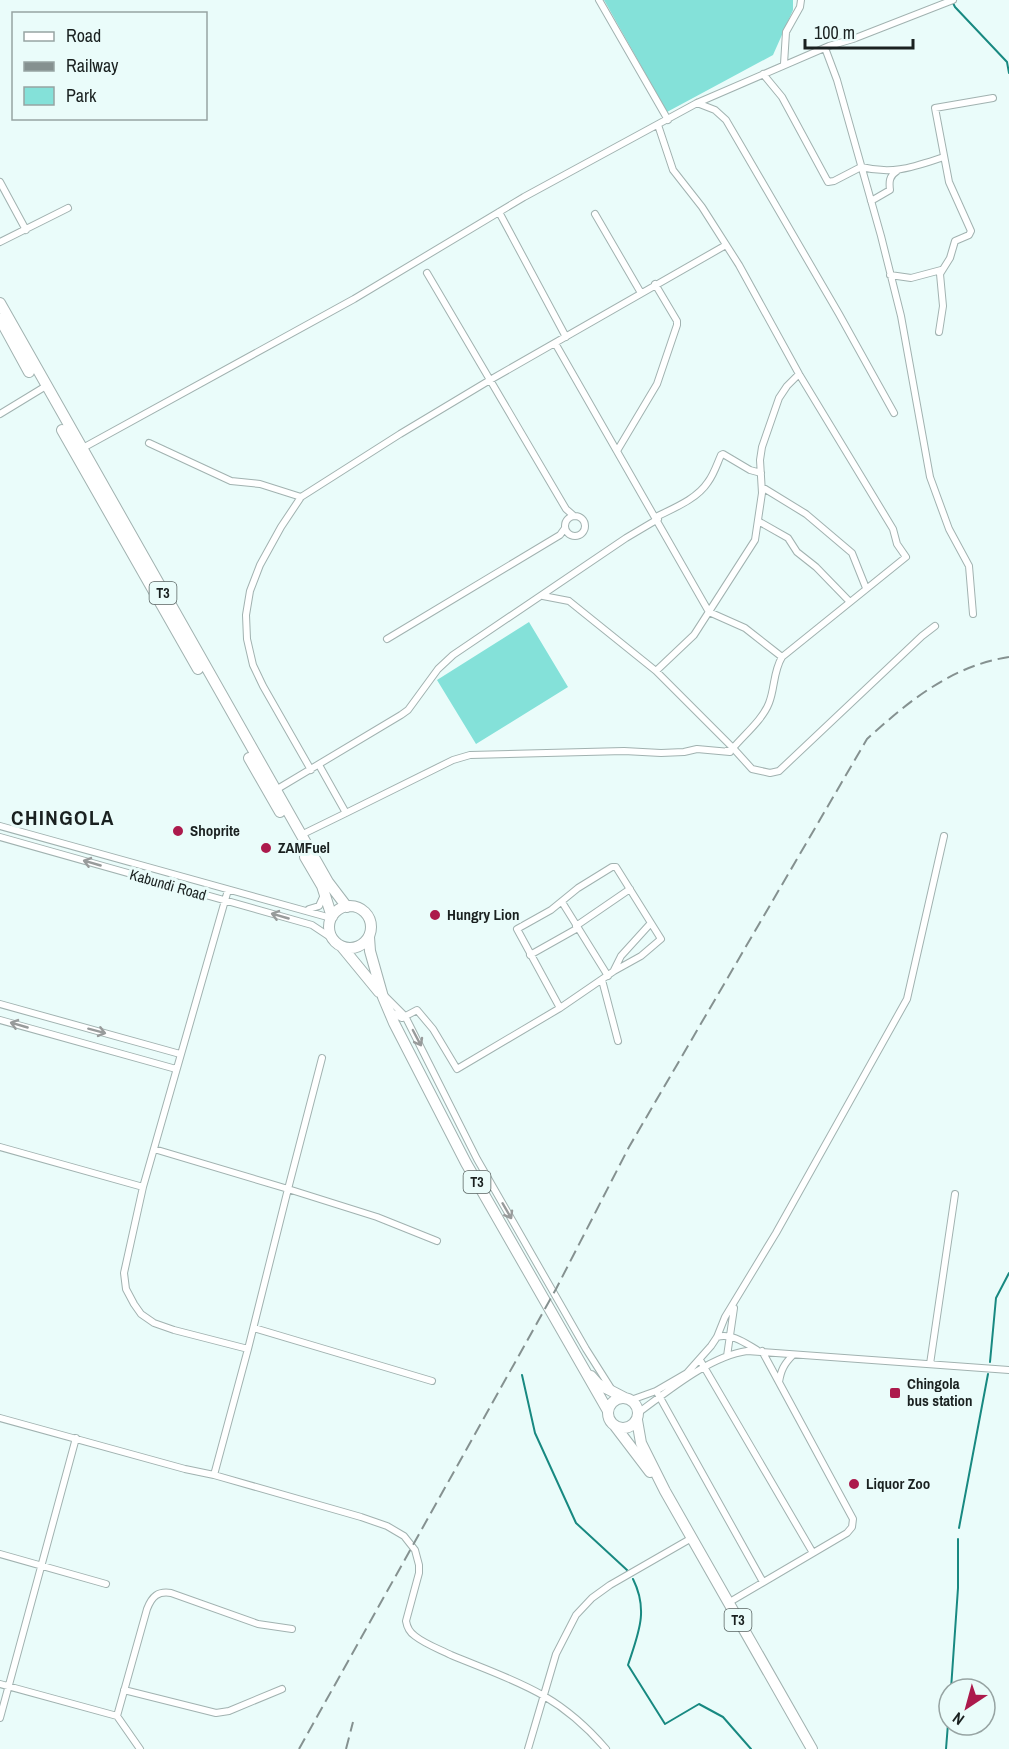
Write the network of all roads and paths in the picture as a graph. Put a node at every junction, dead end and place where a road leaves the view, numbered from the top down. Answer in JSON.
{"nodes":[{"id":1,"x":599,"y":0,"type":"edge"},
{"id":2,"x":808,"y":0,"type":"edge"},
{"id":3,"x":953,"y":0,"type":"edge"},
{"id":4,"x":943,"y":2,"type":"edge"},
{"id":5,"x":800,"y":3,"type":"edge"},
{"id":6,"x":825,"y":48,"type":"junction"},
{"id":7,"x":784,"y":64,"type":"junction"},
{"id":8,"x":763,"y":74,"type":"junction"},
{"id":9,"x":993,"y":98,"type":"dead end"},
{"id":10,"x":697,"y":103,"type":"junction"},
{"id":11,"x":668,"y":120,"type":"junction"},
{"id":12,"x":658,"y":125,"type":"junction"},
{"id":13,"x":944,"y":157,"type":"junction"},
{"id":14,"x":861,"y":166,"type":"junction"},
{"id":15,"x":900,"y":170,"type":"junction"},
{"id":16,"x":0,"y":182,"type":"edge"},
{"id":17,"x":871,"y":201,"type":"junction"},
{"id":18,"x":68,"y":208,"type":"dead end"},
{"id":19,"x":500,"y":212,"type":"junction"},
{"id":20,"x":595,"y":214,"type":"dead end"},
{"id":21,"x":26,"y":230,"type":"junction"},
{"id":22,"x":0,"y":243,"type":"edge"},
{"id":23,"x":726,"y":245,"type":"junction"},
{"id":24,"x":942,"y":270,"type":"junction"},
{"id":25,"x":427,"y":273,"type":"dead end"},
{"id":26,"x":891,"y":275,"type":"junction"},
{"id":27,"x":655,"y":284,"type":"junction"},
{"id":28,"x":641,"y":293,"type":"junction"},
{"id":29,"x":0,"y":303,"type":"edge"},
{"id":30,"x":0,"y":319,"type":"edge"},
{"id":31,"x":939,"y":332,"type":"dead end"},
{"id":32,"x":566,"y":336,"type":"junction"},
{"id":33,"x":555,"y":343,"type":"junction"},
{"id":34,"x":799,"y":374,"type":"junction"},
{"id":35,"x":490,"y":380,"type":"junction"},
{"id":36,"x":43,"y":388,"type":"junction"},
{"id":37,"x":894,"y":413,"type":"dead end"},
{"id":38,"x":0,"y":414,"type":"edge"},
{"id":39,"x":149,"y":443,"type":"dead end"},
{"id":40,"x":78,"y":451,"type":"junction"},
{"id":41,"x":617,"y":451,"type":"junction"},
{"id":42,"x":761,"y":473,"type":"junction"},
{"id":43,"x":762,"y":487,"type":"junction"},
{"id":44,"x":301,"y":497,"type":"junction"},
{"id":45,"x":566,"y":509,"type":"junction"},
{"id":46,"x":574,"y":516,"type":"junction"},
{"id":47,"x":657,"y":518,"type":"junction"},
{"id":48,"x":758,"y":521,"type":"junction"},
{"id":49,"x":566,"y":524,"type":"junction"},
{"id":50,"x":560,"y":536,"type":"junction"},
{"id":51,"x":572,"y":536,"type":"junction"},
{"id":52,"x":866,"y":588,"type":"junction"},
{"id":53,"x":543,"y":596,"type":"junction"},
{"id":54,"x":849,"y":602,"type":"junction"},
{"id":55,"x":709,"y":612,"type":"junction"},
{"id":56,"x":973,"y":614,"type":"dead end"},
{"id":57,"x":936,"y":626,"type":"dead end"},
{"id":58,"x":387,"y":639,"type":"dead end"},
{"id":59,"x":782,"y":657,"type":"junction"},
{"id":60,"x":656,"y":671,"type":"junction"},
{"id":61,"x":732,"y":750,"type":"junction"},
{"id":62,"x":319,"y":765,"type":"junction"},
{"id":63,"x":311,"y":770,"type":"junction"},
{"id":64,"x":272,"y":792,"type":"junction"},
{"id":65,"x":346,"y":813,"type":"junction"},
{"id":66,"x":0,"y":825,"type":"edge"},
{"id":67,"x":301,"y":835,"type":"junction"},
{"id":68,"x":944,"y":836,"type":"dead end"},
{"id":69,"x":0,"y":837,"type":"edge"},
{"id":70,"x":630,"y":889,"type":"junction"},
{"id":71,"x":228,"y":890,"type":"junction"},
{"id":72,"x":324,"y":893,"type":"junction"},
{"id":73,"x":224,"y":901,"type":"junction"},
{"id":74,"x":562,"y":902,"type":"junction"},
{"id":75,"x":347,"y":907,"type":"junction"},
{"id":76,"x":306,"y":910,"type":"junction"},
{"id":77,"x":332,"y":918,"type":"junction"},
{"id":78,"x":650,"y":924,"type":"junction"},
{"id":79,"x":577,"y":927,"type":"junction"},
{"id":80,"x":369,"y":937,"type":"junction"},
{"id":81,"x":333,"y":939,"type":"junction"},
{"id":82,"x":342,"y":947,"type":"junction"},
{"id":83,"x":530,"y":955,"type":"junction"},
{"id":84,"x":614,"y":971,"type":"junction"},
{"id":85,"x":605,"y":978,"type":"junction"},
{"id":86,"x":382,"y":994,"type":"junction"},
{"id":87,"x":0,"y":1004,"type":"edge"},
{"id":88,"x":560,"y":1008,"type":"junction"},
{"id":89,"x":389,"y":1011,"type":"junction"},
{"id":90,"x":405,"y":1016,"type":"junction"},
{"id":91,"x":0,"y":1020,"type":"edge"},
{"id":92,"x":69,"y":1023,"type":"junction"},
{"id":93,"x":65,"y":1038,"type":"junction"},
{"id":94,"x":618,"y":1041,"type":"dead end"},
{"id":95,"x":180,"y":1054,"type":"junction"},
{"id":96,"x":322,"y":1058,"type":"dead end"},
{"id":97,"x":176,"y":1069,"type":"junction"},
{"id":98,"x":0,"y":1147,"type":"edge"},
{"id":99,"x":154,"y":1149,"type":"junction"},
{"id":100,"x":143,"y":1187,"type":"junction"},
{"id":101,"x":288,"y":1189,"type":"junction"},
{"id":102,"x":955,"y":1194,"type":"dead end"},
{"id":103,"x":437,"y":1241,"type":"dead end"},
{"id":104,"x":735,"y":1304,"type":"junction"},
{"id":105,"x":731,"y":1323,"type":"junction"},
{"id":106,"x":254,"y":1328,"type":"junction"},
{"id":107,"x":717,"y":1337,"type":"junction"},
{"id":108,"x":730,"y":1337,"type":"junction"},
{"id":109,"x":739,"y":1340,"type":"junction"},
{"id":110,"x":248,"y":1349,"type":"junction"},
{"id":111,"x":759,"y":1351,"type":"junction"},
{"id":112,"x":793,"y":1355,"type":"junction"},
{"id":113,"x":727,"y":1356,"type":"junction"},
{"id":114,"x":700,"y":1360,"type":"junction"},
{"id":115,"x":579,"y":1363,"type":"junction"},
{"id":116,"x":930,"y":1364,"type":"junction"},
{"id":117,"x":705,"y":1368,"type":"junction"},
{"id":118,"x":1009,"y":1370,"type":"edge"},
{"id":119,"x":432,"y":1381,"type":"dead end"},
{"id":120,"x":779,"y":1383,"type":"junction"},
{"id":121,"x":658,"y":1394,"type":"junction"},
{"id":122,"x":623,"y":1397,"type":"junction"},
{"id":123,"x":608,"y":1411,"type":"junction"},
{"id":124,"x":638,"y":1417,"type":"junction"},
{"id":125,"x":0,"y":1418,"type":"edge"},
{"id":126,"x":615,"y":1426,"type":"junction"},
{"id":127,"x":76,"y":1438,"type":"junction"},
{"id":128,"x":214,"y":1475,"type":"junction"},
{"id":129,"x":664,"y":1491,"type":"junction"},
{"id":130,"x":690,"y":1539,"type":"junction"},
{"id":131,"x":813,"y":1553,"type":"junction"},
{"id":132,"x":0,"y":1554,"type":"edge"},
{"id":133,"x":42,"y":1566,"type":"junction"},
{"id":134,"x":763,"y":1582,"type":"junction"},
{"id":135,"x":106,"y":1584,"type":"dead end"},
{"id":136,"x":728,"y":1603,"type":"junction"},
{"id":137,"x":292,"y":1629,"type":"dead end"},
{"id":138,"x":0,"y":1684,"type":"edge"},
{"id":139,"x":9,"y":1686,"type":"junction"},
{"id":140,"x":282,"y":1689,"type":"dead end"},
{"id":141,"x":124,"y":1690,"type":"junction"},
{"id":142,"x":543,"y":1695,"type":"junction"},
{"id":143,"x":117,"y":1716,"type":"junction"},
{"id":144,"x":0,"y":1718,"type":"edge"},
{"id":145,"x":140,"y":1749,"type":"edge"},
{"id":146,"x":528,"y":1749,"type":"edge"},
{"id":147,"x":606,"y":1749,"type":"edge"},
{"id":148,"x":812,"y":1749,"type":"edge"}],
"edges":[{"from":1,"to":11,"type":"street"},
{"from":2,"to":5,"type":"street"},
{"from":3,"to":4,"type":"street"},
{"from":4,"to":6,"type":"street"},
{"from":5,"to":7,"type":"street"},
{"from":6,"to":7,"type":"street"},
{"from":6,"to":14,"type":"street"},
{"from":7,"to":8,"type":"street"},
{"from":8,"to":10,"type":"street"},
{"from":8,"to":14,"type":"street"},
{"from":9,"to":13,"type":"street"},
{"from":10,"to":11,"type":"street"},
{"from":10,"to":37,"type":"street"},
{"from":11,"to":12,"type":"street"},
{"from":12,"to":19,"type":"street"},
{"from":12,"to":23,"type":"street"},
{"from":13,"to":15,"type":"street"},
{"from":13,"to":24,"type":"street"},
{"from":14,"to":15,"type":"street"},
{"from":14,"to":17,"type":"street"},
{"from":15,"to":17,"type":"street"},
{"from":16,"to":21,"type":"street"},
{"from":17,"to":26,"type":"street"},
{"from":18,"to":21,"type":"street"},
{"from":19,"to":32,"type":"street"},
{"from":19,"to":40,"type":"street"},
{"from":20,"to":28,"type":"street"},
{"from":21,"to":22,"type":"street"},
{"from":23,"to":27,"type":"street"},
{"from":23,"to":34,"type":"street"},
{"from":24,"to":26,"type":"street"},
{"from":24,"to":31,"type":"street"},
{"from":25,"to":35,"type":"street"},
{"from":26,"to":56,"type":"street"},
{"from":27,"to":28,"type":"street"},
{"from":27,"to":41,"type":"street"},
{"from":28,"to":32,"type":"street"},
{"from":29,"to":36,"type":"highway","number":"T3"},
{"from":30,"to":36,"type":"highway","number":"T3"},
{"from":32,"to":33,"type":"street"},
{"from":33,"to":35,"type":"street"},
{"from":33,"to":41,"type":"street"},
{"from":34,"to":42,"type":"street"},
{"from":34,"to":52,"type":"street"},
{"from":35,"to":44,"type":"street"},
{"from":35,"to":45,"type":"street"},
{"from":36,"to":38,"type":"street"},
{"from":36,"to":40,"type":"highway","number":"T3"},
{"from":39,"to":44,"type":"street"},
{"from":40,"to":64,"type":"highway","number":"T3"},
{"from":41,"to":47,"type":"street"},
{"from":42,"to":43,"type":"street"},
{"from":42,"to":47,"type":"street"},
{"from":43,"to":48,"type":"street"},
{"from":43,"to":52,"type":"street"},
{"from":44,"to":63,"type":"street"},
{"from":45,"to":46,"type":"street"},
{"from":45,"to":49,"type":"street"},
{"from":46,"to":49,"type":"street"},
{"from":46,"to":51,"type":"street"},
{"from":47,"to":53,"type":"street"},
{"from":47,"to":55,"type":"street"},
{"from":48,"to":54,"type":"street"},
{"from":48,"to":55,"type":"street"},
{"from":49,"to":50,"type":"street"},
{"from":49,"to":51,"type":"street"},
{"from":50,"to":51,"type":"street"},
{"from":50,"to":58,"type":"street"},
{"from":52,"to":54,"type":"street"},
{"from":53,"to":60,"type":"street"},
{"from":53,"to":62,"type":"street"},
{"from":54,"to":59,"type":"street"},
{"from":55,"to":59,"type":"street"},
{"from":55,"to":60,"type":"street"},
{"from":57,"to":61,"type":"street"},
{"from":59,"to":61,"type":"street"},
{"from":60,"to":61,"type":"street"},
{"from":61,"to":65,"type":"street"},
{"from":62,"to":63,"type":"street"},
{"from":62,"to":65,"type":"street"},
{"from":63,"to":64,"type":"street"},
{"from":64,"to":67,"type":"highway","number":"T3"},
{"from":64,"to":72,"type":"highway","number":"T3"},
{"from":65,"to":67,"type":"street"},
{"from":66,"to":71,"type":"street","name":"Kabundi Road"},
{"from":67,"to":75,"type":"highway","number":"T3"},
{"from":68,"to":104,"type":"street"},
{"from":73,"to":69,"type":"street","name":"Kabundi Road","one_way":true},
{"from":70,"to":74,"type":"street"},
{"from":70,"to":78,"type":"street"},
{"from":70,"to":79,"type":"street"},
{"from":71,"to":73,"type":"street"},
{"from":71,"to":76,"type":"street","name":"Kabundi Road"},
{"from":72,"to":76,"type":"street"},
{"from":72,"to":77,"type":"highway","number":"T3"},
{"from":81,"to":73,"type":"street","name":"Kabundi Road","one_way":true},
{"from":73,"to":95,"type":"street"},
{"from":74,"to":79,"type":"street"},
{"from":74,"to":83,"type":"street"},
{"from":75,"to":77,"type":"highway"},
{"from":75,"to":80,"type":"highway","number":"T3"},
{"from":76,"to":77,"type":"street","name":"Kabundi Road"},
{"from":77,"to":81,"type":"highway","number":"T3"},
{"from":78,"to":84,"type":"street"},
{"from":78,"to":84,"type":"street"},
{"from":79,"to":83,"type":"street"},
{"from":79,"to":85,"type":"street"},
{"from":80,"to":82,"type":"highway"},
{"from":80,"to":86,"type":"highway","number":"T3"},
{"from":81,"to":82,"type":"highway","number":"T3"},
{"from":82,"to":86,"type":"highway","number":"T3"},
{"from":83,"to":88,"type":"street"},
{"from":84,"to":85,"type":"street"},
{"from":85,"to":88,"type":"street"},
{"from":85,"to":94,"type":"street"},
{"from":86,"to":89,"type":"highway","number":"T3"},
{"from":86,"to":90,"type":"street"},
{"from":87,"to":92,"type":"street"},
{"from":88,"to":90,"type":"street"},
{"from":89,"to":90,"type":"street"},
{"from":89,"to":115,"type":"highway","number":"T3"},
{"from":90,"to":122,"type":"street","one_way":true},
{"from":93,"to":91,"type":"street","one_way":true},
{"from":92,"to":93,"type":"street"},
{"from":92,"to":95,"type":"street","one_way":true},
{"from":93,"to":97,"type":"street"},
{"from":95,"to":97,"type":"street"},
{"from":96,"to":101,"type":"street"},
{"from":97,"to":99,"type":"street"},
{"from":98,"to":100,"type":"street"},
{"from":99,"to":100,"type":"street"},
{"from":99,"to":101,"type":"street"},
{"from":100,"to":110,"type":"street"},
{"from":101,"to":103,"type":"street"},
{"from":101,"to":106,"type":"street"},
{"from":102,"to":116,"type":"street"},
{"from":104,"to":105,"type":"street"},
{"from":104,"to":107,"type":"street"},
{"from":105,"to":108,"type":"street"},
{"from":105,"to":109,"type":"street"},
{"from":106,"to":110,"type":"street"},
{"from":106,"to":119,"type":"street"},
{"from":107,"to":108,"type":"street"},
{"from":107,"to":114,"type":"street"},
{"from":108,"to":109,"type":"street"},
{"from":108,"to":113,"type":"street"},
{"from":109,"to":111,"type":"street"},
{"from":110,"to":128,"type":"street"},
{"from":111,"to":112,"type":"street"},
{"from":111,"to":113,"type":"street"},
{"from":111,"to":120,"type":"street"},
{"from":112,"to":116,"type":"street"},
{"from":112,"to":120,"type":"street"},
{"from":113,"to":117,"type":"street"},
{"from":114,"to":117,"type":"street"},
{"from":114,"to":121,"type":"street"},
{"from":115,"to":122,"type":"highway","number":"T3"},
{"from":115,"to":123,"type":"highway","number":"T3"},
{"from":116,"to":118,"type":"street"},
{"from":117,"to":121,"type":"street"},
{"from":117,"to":131,"type":"street"},
{"from":120,"to":131,"type":"street"},
{"from":121,"to":122,"type":"street"},
{"from":121,"to":124,"type":"street"},
{"from":121,"to":134,"type":"street"},
{"from":122,"to":123,"type":"highway"},
{"from":122,"to":124,"type":"highway","number":"T3"},
{"from":123,"to":126,"type":"highway","number":"T3"},
{"from":124,"to":126,"type":"highway"},
{"from":124,"to":129,"type":"highway","number":"T3"},
{"from":125,"to":127,"type":"street"},
{"from":126,"to":129,"type":"highway","number":"T3"},
{"from":127,"to":128,"type":"street"},
{"from":127,"to":133,"type":"street"},
{"from":128,"to":142,"type":"street"},
{"from":129,"to":130,"type":"highway","number":"T3"},
{"from":130,"to":136,"type":"highway","number":"T3"},
{"from":130,"to":142,"type":"street"},
{"from":131,"to":134,"type":"street"},
{"from":132,"to":133,"type":"street"},
{"from":133,"to":135,"type":"street"},
{"from":133,"to":139,"type":"street"},
{"from":134,"to":136,"type":"street"},
{"from":136,"to":148,"type":"highway","number":"T3"},
{"from":137,"to":141,"type":"street"},
{"from":138,"to":139,"type":"street"},
{"from":139,"to":143,"type":"street"},
{"from":139,"to":144,"type":"street"},
{"from":140,"to":141,"type":"street"},
{"from":141,"to":143,"type":"street"},
{"from":142,"to":146,"type":"street"},
{"from":142,"to":147,"type":"street"},
{"from":143,"to":145,"type":"street"}]}
